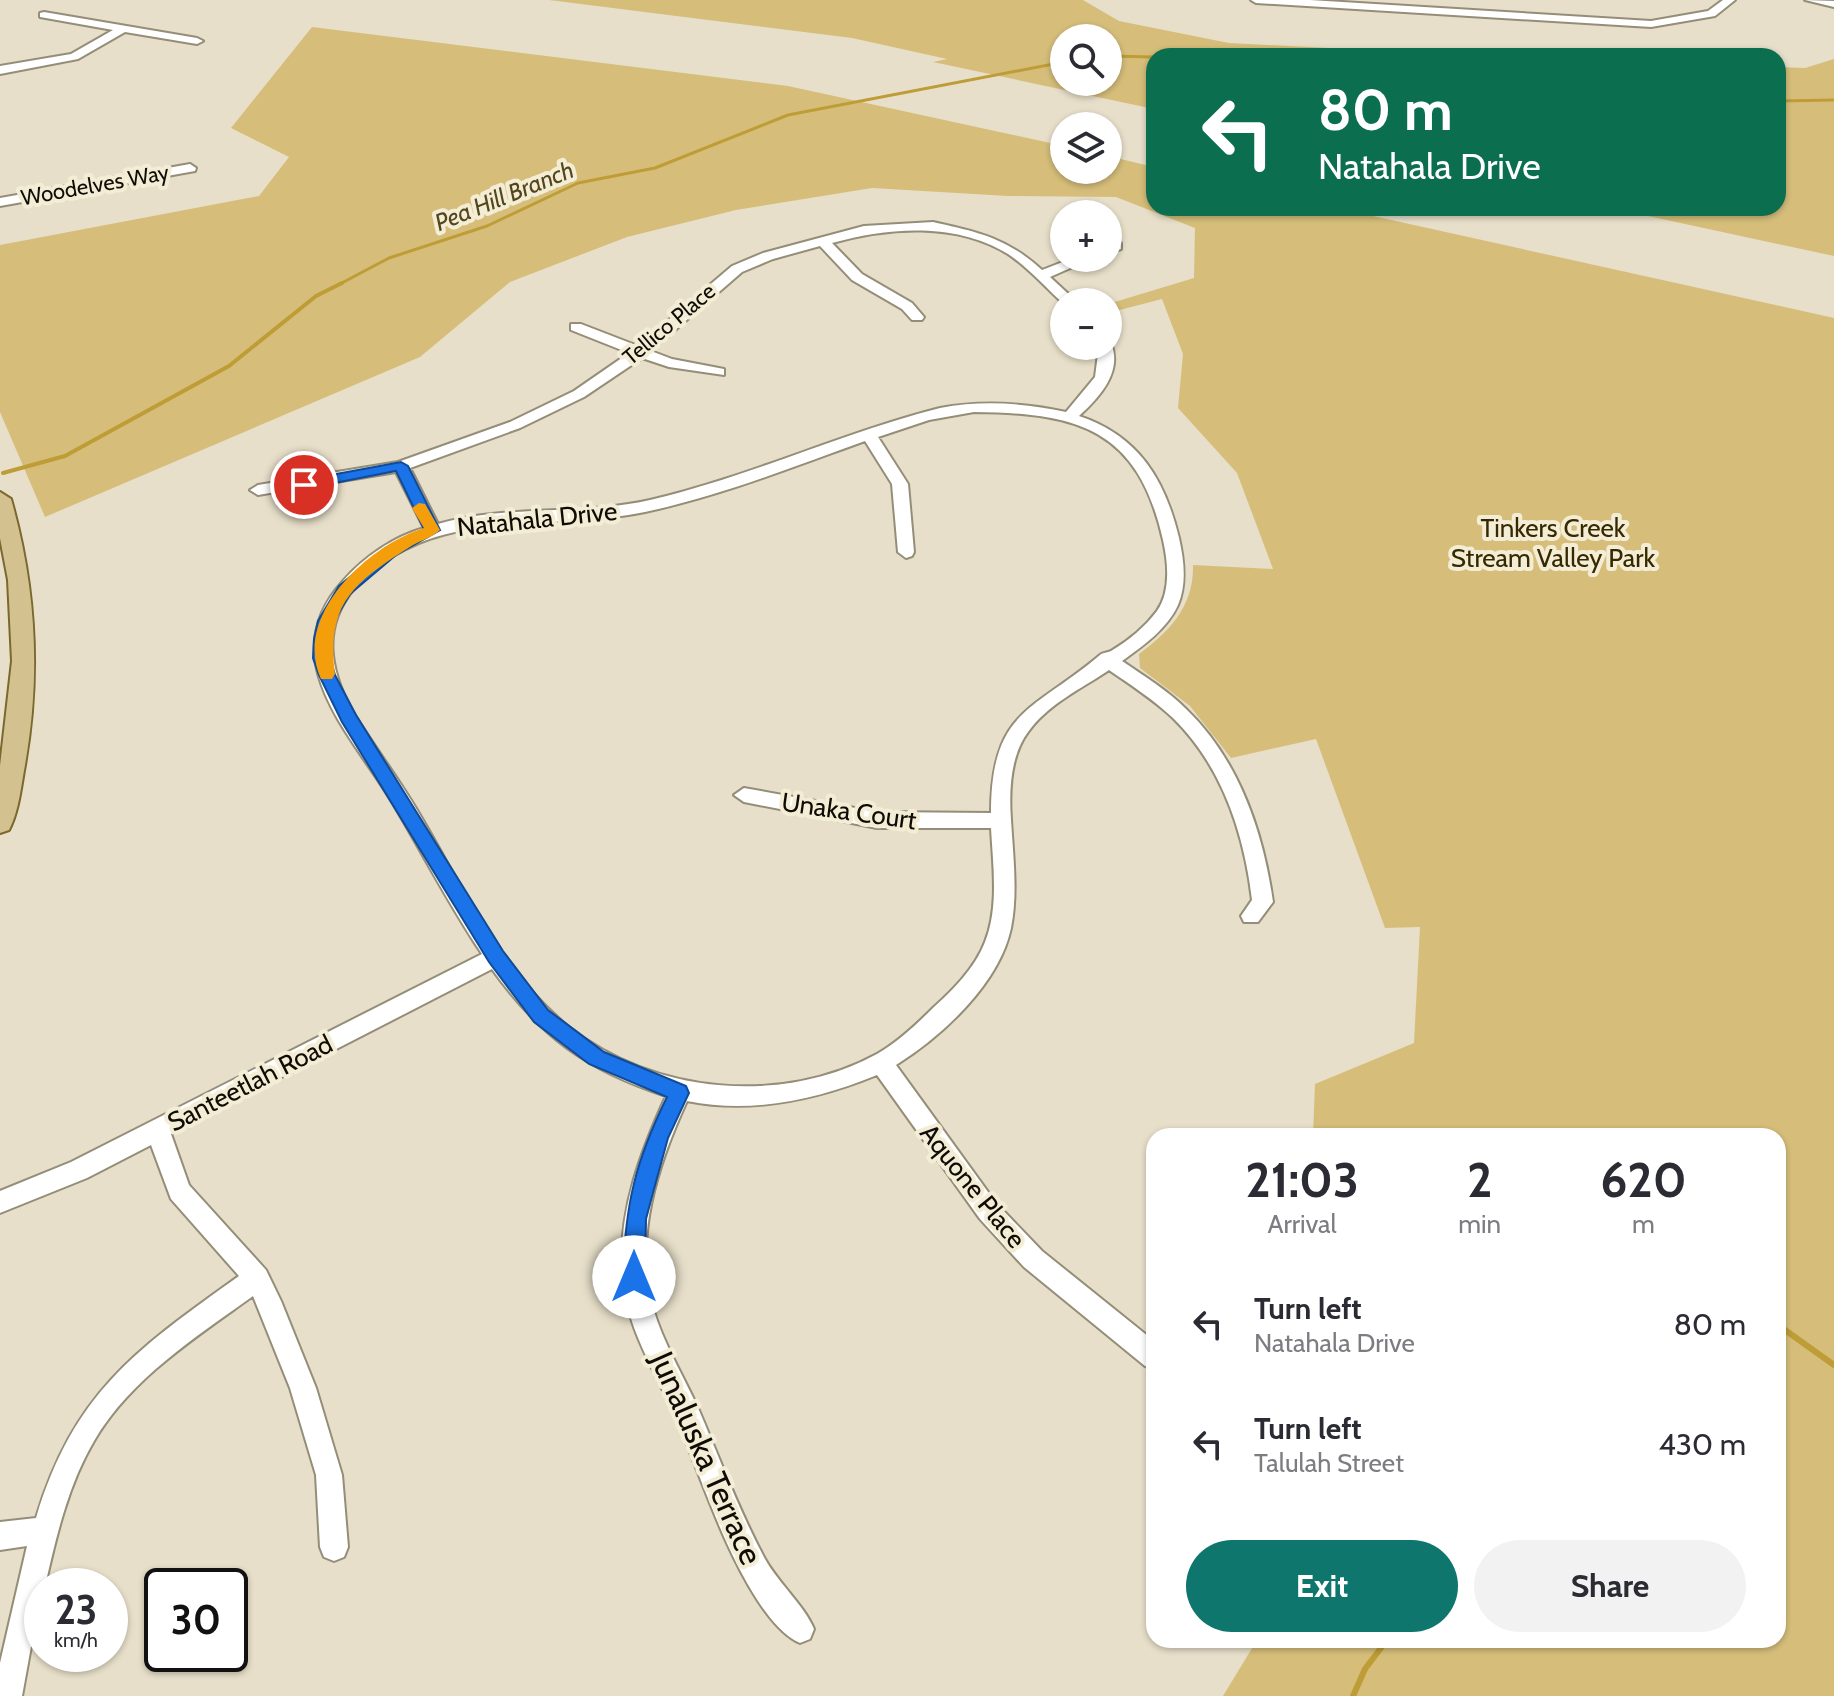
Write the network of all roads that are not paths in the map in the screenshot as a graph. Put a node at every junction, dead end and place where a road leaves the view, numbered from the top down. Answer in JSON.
{"nodes":[{"id":1,"x":1256,"y":0,"type":"edge"},
{"id":2,"x":1462,"y":0,"type":"edge"},
{"id":3,"x":1730,"y":0,"type":"edge"},
{"id":4,"x":1810,"y":0,"type":"edge"},
{"id":5,"x":1834,"y":4,"type":"edge"},
{"id":6,"x":1465,"y":14,"type":"junction"},
{"id":7,"x":44,"y":15,"type":"dead end"},
{"id":8,"x":121,"y":30,"type":"junction"},
{"id":9,"x":197,"y":41,"type":"dead end"},
{"id":10,"x":0,"y":70,"type":"edge"},
{"id":11,"x":190,"y":168,"type":"dead end"},
{"id":12,"x":0,"y":202,"type":"edge"},
{"id":13,"x":824,"y":242,"type":"junction"},
{"id":14,"x":1050,"y":272,"type":"edge"},
{"id":15,"x":1041,"y":275,"type":"junction"},
{"id":16,"x":1055,"y":288,"type":"edge"},
{"id":17,"x":917,"y":317,"type":"dead end"},
{"id":18,"x":576,"y":327,"type":"dead end"},
{"id":19,"x":639,"y":353,"type":"junction"},
{"id":20,"x":1107,"y":360,"type":"edge"},
{"id":21,"x":719,"y":372,"type":"dead end"},
{"id":22,"x":1069,"y":418,"type":"junction"},
{"id":23,"x":869,"y":435,"type":"junction"},
{"id":24,"x":401,"y":466,"type":"junction"},
{"id":25,"x":258,"y":490,"type":"dead end"},
{"id":26,"x":0,"y":499,"type":"edge"},
{"id":27,"x":433,"y":530,"type":"junction"},
{"id":28,"x":906,"y":552,"type":"dead end"},
{"id":29,"x":1107,"y":659,"type":"junction"},
{"id":30,"x":744,"y":795,"type":"dead end"},
{"id":31,"x":1002,"y":821,"type":"junction"},
{"id":32,"x":0,"y":823,"type":"edge"},
{"id":33,"x":1251,"y":916,"type":"dead end"},
{"id":34,"x":496,"y":957,"type":"junction"},
{"id":35,"x":881,"y":1063,"type":"junction"},
{"id":36,"x":679,"y":1093,"type":"junction"},
{"id":37,"x":158,"y":1130,"type":"junction"},
{"id":38,"x":0,"y":1202,"type":"edge"},
{"id":39,"x":257,"y":1278,"type":"junction"},
{"id":40,"x":1146,"y":1351,"type":"edge"},
{"id":41,"x":47,"y":1530,"type":"junction"},
{"id":42,"x":0,"y":1536,"type":"edge"},
{"id":43,"x":334,"y":1547,"type":"dead end"},
{"id":44,"x":800,"y":1629,"type":"dead end"},
{"id":45,"x":7,"y":1696,"type":"edge"}],
"edges":[{"from":1,"to":6,"type":"street"},
{"from":2,"to":6,"type":"street"},
{"from":3,"to":6,"type":"street"},
{"from":4,"to":5,"type":"street"},
{"from":7,"to":8,"type":"street"},
{"from":8,"to":9,"type":"street"},
{"from":8,"to":10,"type":"street"},
{"from":11,"to":12,"type":"street","name":"Woodelves Way"},
{"from":13,"to":15,"type":"street","name":"Tellico Place"},
{"from":13,"to":17,"type":"street"},
{"from":13,"to":19,"type":"street","name":"Tellico Place"},
{"from":14,"to":15,"type":"street"},
{"from":15,"to":16,"type":"street","name":"Tellico Place"},
{"from":18,"to":19,"type":"street"},
{"from":19,"to":21,"type":"street"},
{"from":19,"to":24,"type":"street","name":"Tellico Place"},
{"from":20,"to":22,"type":"street"},
{"from":22,"to":23,"type":"street","name":"Natahala Drive"},
{"from":22,"to":29,"type":"street","name":"Natahala Drive"},
{"from":23,"to":27,"type":"street","name":"Natahala Drive"},
{"from":23,"to":28,"type":"street"},
{"from":24,"to":25,"type":"street","name":"Tellico Place"},
{"from":24,"to":27,"type":"street"},
{"from":26,"to":32,"type":"main road"},
{"from":27,"to":34,"type":"street","name":"Natahala Drive"},
{"from":29,"to":31,"type":"street","name":"Natahala Drive"},
{"from":29,"to":33,"type":"street"},
{"from":30,"to":31,"type":"street","name":"Unaka Court"},
{"from":31,"to":35,"type":"street","name":"Natahala Drive"},
{"from":34,"to":36,"type":"street","name":"Natahala Drive"},
{"from":34,"to":37,"type":"street","name":"Santeetlah Road"},
{"from":35,"to":36,"type":"street","name":"Natahala Drive"},
{"from":35,"to":40,"type":"street","name":"Aquone Place"},
{"from":36,"to":44,"type":"street","name":"Junaluska Terrace"},
{"from":37,"to":38,"type":"street","name":"Santeetlah Road"},
{"from":37,"to":39,"type":"street"},
{"from":39,"to":41,"type":"street"},
{"from":39,"to":43,"type":"street"},
{"from":41,"to":42,"type":"street"},
{"from":41,"to":45,"type":"street"}]}
